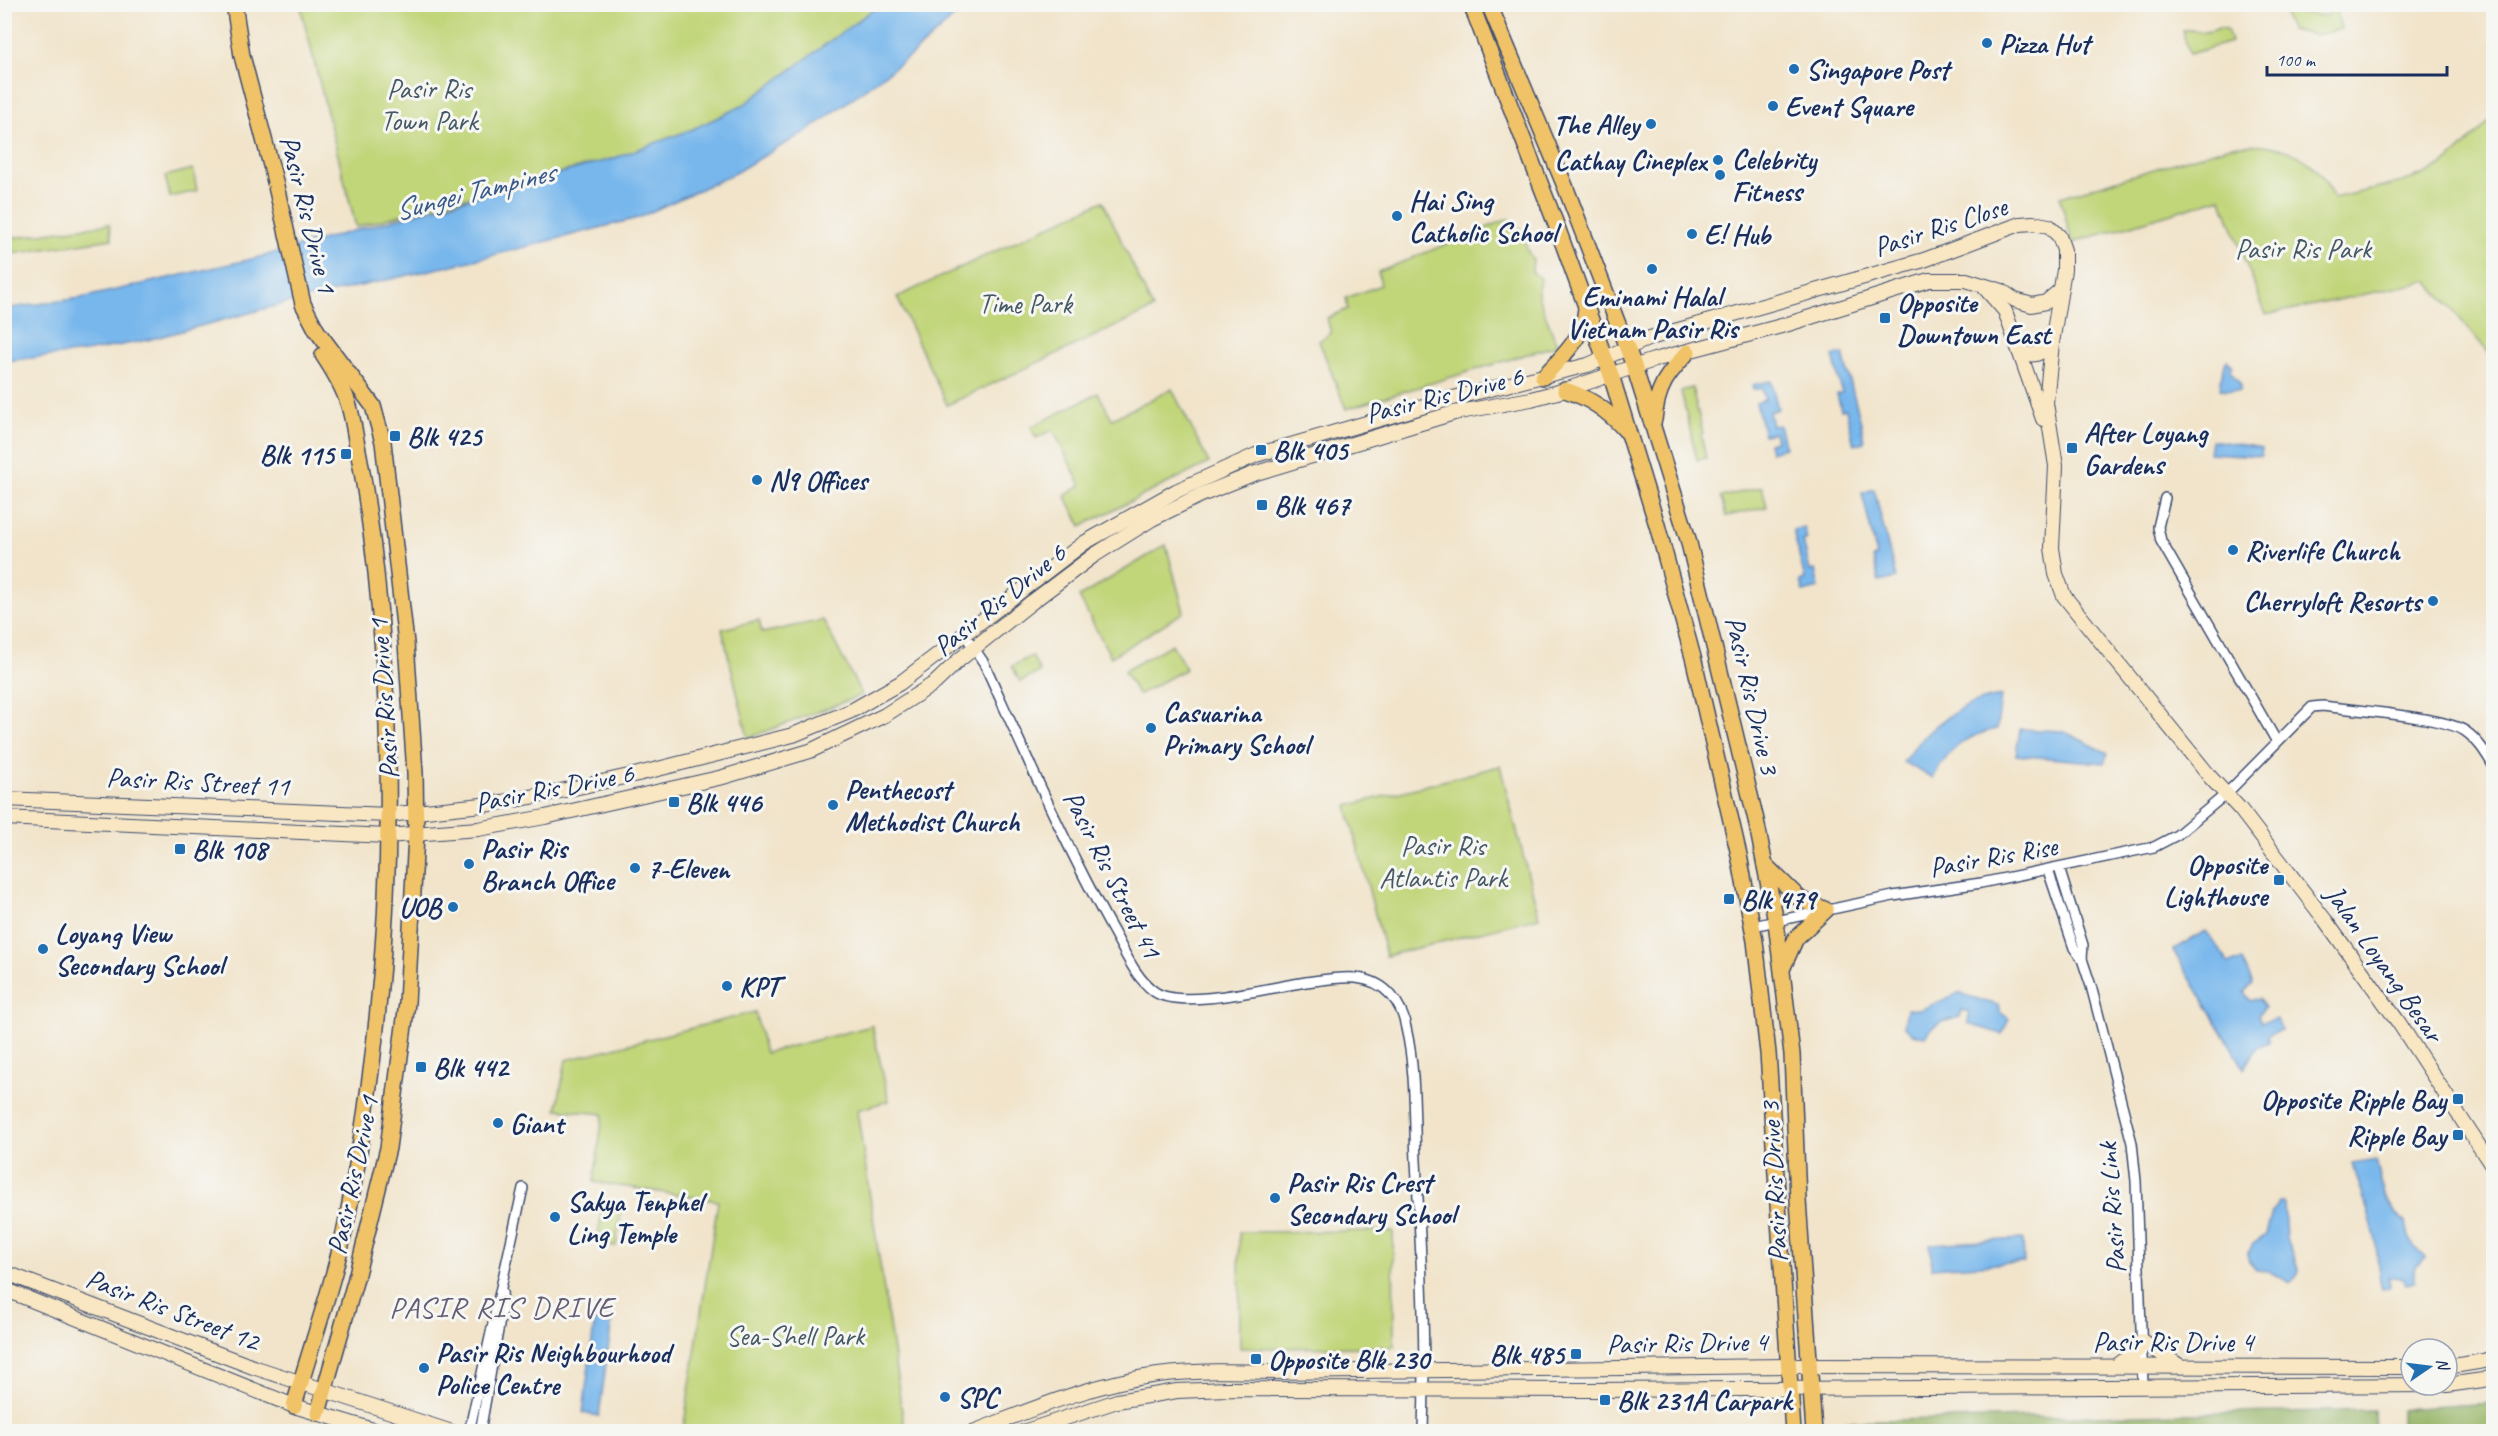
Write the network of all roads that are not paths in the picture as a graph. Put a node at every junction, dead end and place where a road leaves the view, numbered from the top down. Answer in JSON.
{"nodes":[{"id":1,"x":225,"y":4,"type":"edge"},
{"id":2,"x":234,"y":4,"type":"edge"},
{"id":3,"x":1471,"y":4,"type":"edge"},
{"id":4,"x":1489,"y":4,"type":"edge"},
{"id":5,"x":284,"y":238,"type":"junction"},
{"id":6,"x":1984,"y":287,"type":"junction"},
{"id":7,"x":2059,"y":291,"type":"junction"},
{"id":8,"x":300,"y":305,"type":"junction"},
{"id":9,"x":1759,"y":307,"type":"junction"},
{"id":10,"x":1586,"y":308,"type":"junction"},
{"id":11,"x":1765,"y":331,"type":"junction"},
{"id":12,"x":2052,"y":343,"type":"junction"},
{"id":13,"x":1628,"y":348,"type":"junction"},
{"id":14,"x":2019,"y":351,"type":"junction"},
{"id":15,"x":1688,"y":352,"type":"junction"},
{"id":16,"x":1605,"y":359,"type":"junction"},
{"id":17,"x":1634,"y":366,"type":"junction"},
{"id":18,"x":1611,"y":375,"type":"junction"},
{"id":19,"x":1543,"y":377,"type":"junction"},
{"id":20,"x":1565,"y":390,"type":"junction"},
{"id":21,"x":1653,"y":426,"type":"junction"},
{"id":22,"x":1629,"y":436,"type":"junction"},
{"id":23,"x":2052,"y":444,"type":"junction"},
{"id":24,"x":2165,"y":498,"type":"dead end"},
{"id":25,"x":965,"y":635,"type":"junction"},
{"id":26,"x":975,"y":649,"type":"junction"},
{"id":27,"x":2277,"y":742,"type":"junction"},
{"id":28,"x":2493,"y":766,"type":"edge"},
{"id":29,"x":2226,"y":794,"type":"junction"},
{"id":30,"x":4,"y":799,"type":"edge"},
{"id":31,"x":416,"y":813,"type":"junction"},
{"id":32,"x":388,"y":815,"type":"junction"},
{"id":33,"x":4,"y":818,"type":"edge"},
{"id":34,"x":416,"y":835,"type":"junction"},
{"id":35,"x":387,"y":836,"type":"junction"},
{"id":36,"x":1765,"y":865,"type":"junction"},
{"id":37,"x":2059,"y":868,"type":"junction"},
{"id":38,"x":2048,"y":870,"type":"junction"},
{"id":39,"x":1826,"y":909,"type":"junction"},
{"id":40,"x":1776,"y":922,"type":"junction"},
{"id":41,"x":1753,"y":926,"type":"junction"},
{"id":42,"x":2082,"y":959,"type":"junction"},
{"id":43,"x":1782,"y":972,"type":"junction"},
{"id":44,"x":2493,"y":1169,"type":"edge"},
{"id":45,"x":524,"y":1188,"type":"dead end"},
{"id":46,"x":4,"y":1272,"type":"edge"},
{"id":47,"x":4,"y":1289,"type":"edge"},
{"id":48,"x":502,"y":1292,"type":"junction"},
{"id":49,"x":2142,"y":1341,"type":"junction"},
{"id":50,"x":2493,"y":1357,"type":"edge"},
{"id":51,"x":2459,"y":1364,"type":"edge"},
{"id":52,"x":1787,"y":1366,"type":"junction"},
{"id":53,"x":1809,"y":1366,"type":"junction"},
{"id":54,"x":2116,"y":1366,"type":"junction"},
{"id":55,"x":2142,"y":1366,"type":"junction"},
{"id":56,"x":2180,"y":1366,"type":"junction"},
{"id":57,"x":2399,"y":1367,"type":"edge"},
{"id":58,"x":1423,"y":1370,"type":"junction"},
{"id":59,"x":2493,"y":1376,"type":"edge"},
{"id":60,"x":2459,"y":1383,"type":"edge"},
{"id":61,"x":300,"y":1384,"type":"junction"},
{"id":62,"x":2399,"y":1385,"type":"edge"},
{"id":63,"x":2143,"y":1387,"type":"junction"},
{"id":64,"x":1789,"y":1388,"type":"junction"},
{"id":65,"x":1810,"y":1388,"type":"junction"},
{"id":66,"x":1424,"y":1390,"type":"junction"},
{"id":67,"x":324,"y":1392,"type":"junction"},
{"id":68,"x":294,"y":1406,"type":"junction"},
{"id":69,"x":318,"y":1413,"type":"junction"},
{"id":70,"x":380,"y":1431,"type":"edge"},
{"id":71,"x":452,"y":1431,"type":"edge"},
{"id":72,"x":469,"y":1431,"type":"edge"},
{"id":73,"x":480,"y":1431,"type":"edge"},
{"id":74,"x":973,"y":1431,"type":"edge"},
{"id":75,"x":1023,"y":1431,"type":"edge"},
{"id":76,"x":1424,"y":1431,"type":"edge"},
{"id":77,"x":1793,"y":1431,"type":"edge"},
{"id":78,"x":1814,"y":1431,"type":"edge"}],
"edges":[{"from":1,"to":5,"type":"main road","name":"Pasir Ris Drive 1"},
{"from":2,"to":5,"type":"main road","name":"Pasir Ris Drive 1"},
{"from":3,"to":10,"type":"main road","name":"Pasir Ris Drive 3"},
{"from":4,"to":13,"type":"main road","name":"Pasir Ris Drive 3"},
{"from":5,"to":8,"type":"main road","name":"Pasir Ris Drive 1"},
{"from":6,"to":7,"type":"street","name":"Pasir Ris Close"},
{"from":6,"to":11,"type":"street","name":"Pasir Ris Close"},
{"from":6,"to":14,"type":"street","name":"Jalan Loyang Besar"},
{"from":7,"to":9,"type":"street","name":"Pasir Ris Close"},
{"from":7,"to":12,"type":"street","name":"Jalan Loyang Besar"},
{"from":8,"to":31,"type":"main road","name":"Pasir Ris Drive 1"},
{"from":8,"to":32,"type":"main road","name":"Pasir Ris Drive 1"},
{"from":9,"to":11,"type":"street"},
{"from":9,"to":13,"type":"street","name":"Pasir Ris Close"},
{"from":10,"to":16,"type":"main road","name":"Pasir Ris Drive 3"},
{"from":10,"to":19,"type":"main road"},
{"from":11,"to":15,"type":"street","name":"Pasir Ris Close"},
{"from":12,"to":14,"type":"street"},
{"from":12,"to":23,"type":"street","name":"Jalan Loyang Besar"},
{"from":13,"to":16,"type":"street","name":"Pasir Ris Drive 6"},
{"from":13,"to":17,"type":"main road","name":"Pasir Ris Drive 3"},
{"from":14,"to":23,"type":"street","name":"Jalan Loyang Besar"},
{"from":15,"to":17,"type":"street","name":"Pasir Ris Close"},
{"from":15,"to":21,"type":"main road"},
{"from":16,"to":18,"type":"main road","name":"Pasir Ris Drive 3"},
{"from":16,"to":19,"type":"street","name":"Pasir Ris Drive 6"},
{"from":17,"to":18,"type":"street","name":"Pasir Ris Drive 6"},
{"from":17,"to":21,"type":"main road","name":"Pasir Ris Drive 3"},
{"from":18,"to":20,"type":"street","name":"Pasir Ris Drive 6"},
{"from":18,"to":22,"type":"main road","name":"Pasir Ris Drive 3"},
{"from":19,"to":25,"type":"street","name":"Pasir Ris Drive 6"},
{"from":20,"to":22,"type":"main road"},
{"from":20,"to":26,"type":"street","name":"Pasir Ris Drive 6"},
{"from":21,"to":36,"type":"main road","name":"Pasir Ris Drive 3"},
{"from":22,"to":41,"type":"main road","name":"Pasir Ris Drive 3"},
{"from":23,"to":29,"type":"street","name":"Jalan Loyang Besar"},
{"from":24,"to":27,"type":"street"},
{"from":25,"to":26,"type":"street","name":"Pasir Ris Street 41"},
{"from":25,"to":31,"type":"street","name":"Pasir Ris Drive 6"},
{"from":26,"to":34,"type":"street","name":"Pasir Ris Drive 6"},
{"from":26,"to":58,"type":"street","name":"Pasir Ris Street 41"},
{"from":27,"to":28,"type":"street"},
{"from":27,"to":29,"type":"street"},
{"from":29,"to":37,"type":"street","name":"Pasir Ris Rise"},
{"from":29,"to":44,"type":"street","name":"Jalan Loyang Besar"},
{"from":30,"to":32,"type":"street","name":"Pasir Ris Street 11"},
{"from":31,"to":32,"type":"street","name":"Pasir Ris Drive 6"},
{"from":31,"to":34,"type":"main road","name":"Pasir Ris Drive 1"},
{"from":32,"to":35,"type":"main road","name":"Pasir Ris Drive 1"},
{"from":33,"to":35,"type":"street","name":"Pasir Ris Street 11"},
{"from":34,"to":35,"type":"street","name":"Pasir Ris Drive 6"},
{"from":34,"to":67,"type":"main road","name":"Pasir Ris Drive 1"},
{"from":35,"to":61,"type":"main road","name":"Pasir Ris Drive 1"},
{"from":36,"to":39,"type":"main road"},
{"from":36,"to":40,"type":"main road","name":"Pasir Ris Drive 3"},
{"from":37,"to":38,"type":"street","name":"Pasir Ris Rise"},
{"from":37,"to":42,"type":"street","name":"Pasir Ris Link"},
{"from":38,"to":39,"type":"street","name":"Pasir Ris Rise"},
{"from":38,"to":42,"type":"street","name":"Pasir Ris Link"},
{"from":39,"to":40,"type":"street","name":"Pasir Ris Rise"},
{"from":39,"to":43,"type":"main road"},
{"from":40,"to":41,"type":"street","name":"Pasir Ris Rise"},
{"from":40,"to":43,"type":"main road","name":"Pasir Ris Drive 3"},
{"from":41,"to":52,"type":"main road","name":"Pasir Ris Drive 3"},
{"from":42,"to":49,"type":"street","name":"Pasir Ris Link"},
{"from":43,"to":53,"type":"main road","name":"Pasir Ris Drive 3"},
{"from":45,"to":48,"type":"street"},
{"from":46,"to":61,"type":"street","name":"Pasir Ris Street 12"},
{"from":47,"to":68,"type":"street","name":"Pasir Ris Street 12"},
{"from":48,"to":72,"type":"street"},
{"from":48,"to":73,"type":"street"},
{"from":49,"to":54,"type":"street"},
{"from":49,"to":55,"type":"street","name":"Pasir Ris Link"},
{"from":49,"to":56,"type":"street"},
{"from":50,"to":51,"type":"street"},
{"from":52,"to":53,"type":"street","name":"Pasir Ris Drive 4"},
{"from":52,"to":58,"type":"street","name":"Pasir Ris Drive 4"},
{"from":52,"to":64,"type":"main road","name":"Pasir Ris Drive 3"},
{"from":53,"to":54,"type":"street","name":"Pasir Ris Drive 4"},
{"from":53,"to":65,"type":"main road","name":"Pasir Ris Drive 3"},
{"from":54,"to":55,"type":"street","name":"Pasir Ris Drive 4"},
{"from":55,"to":56,"type":"street","name":"Pasir Ris Drive 4"},
{"from":55,"to":63,"type":"street","name":"Pasir Ris Link"},
{"from":56,"to":57,"type":"street","name":"Pasir Ris Drive 4"},
{"from":58,"to":66,"type":"street","name":"Pasir Ris Street 41"},
{"from":58,"to":74,"type":"street","name":"Pasir Ris Drive 4"},
{"from":59,"to":60,"type":"street"},
{"from":61,"to":67,"type":"street","name":"Pasir Ris Street 12"},
{"from":61,"to":68,"type":"main road","name":"Pasir Ris Drive 1"},
{"from":62,"to":63,"type":"street","name":"Pasir Ris Drive 4"},
{"from":63,"to":65,"type":"street","name":"Pasir Ris Drive 4"},
{"from":64,"to":65,"type":"street","name":"Pasir Ris Drive 4"},
{"from":64,"to":66,"type":"street","name":"Pasir Ris Drive 4"},
{"from":64,"to":77,"type":"main road","name":"Pasir Ris Drive 3"},
{"from":65,"to":78,"type":"main road","name":"Pasir Ris Drive 3"},
{"from":66,"to":75,"type":"street","name":"Pasir Ris Drive 4"},
{"from":66,"to":76,"type":"street","name":"Pasir Ris Street 41"},
{"from":67,"to":69,"type":"main road","name":"Pasir Ris Drive 1"},
{"from":67,"to":71,"type":"street"},
{"from":68,"to":69,"type":"street","name":"Pasir Ris Street 12"},
{"from":69,"to":70,"type":"street"}]}
